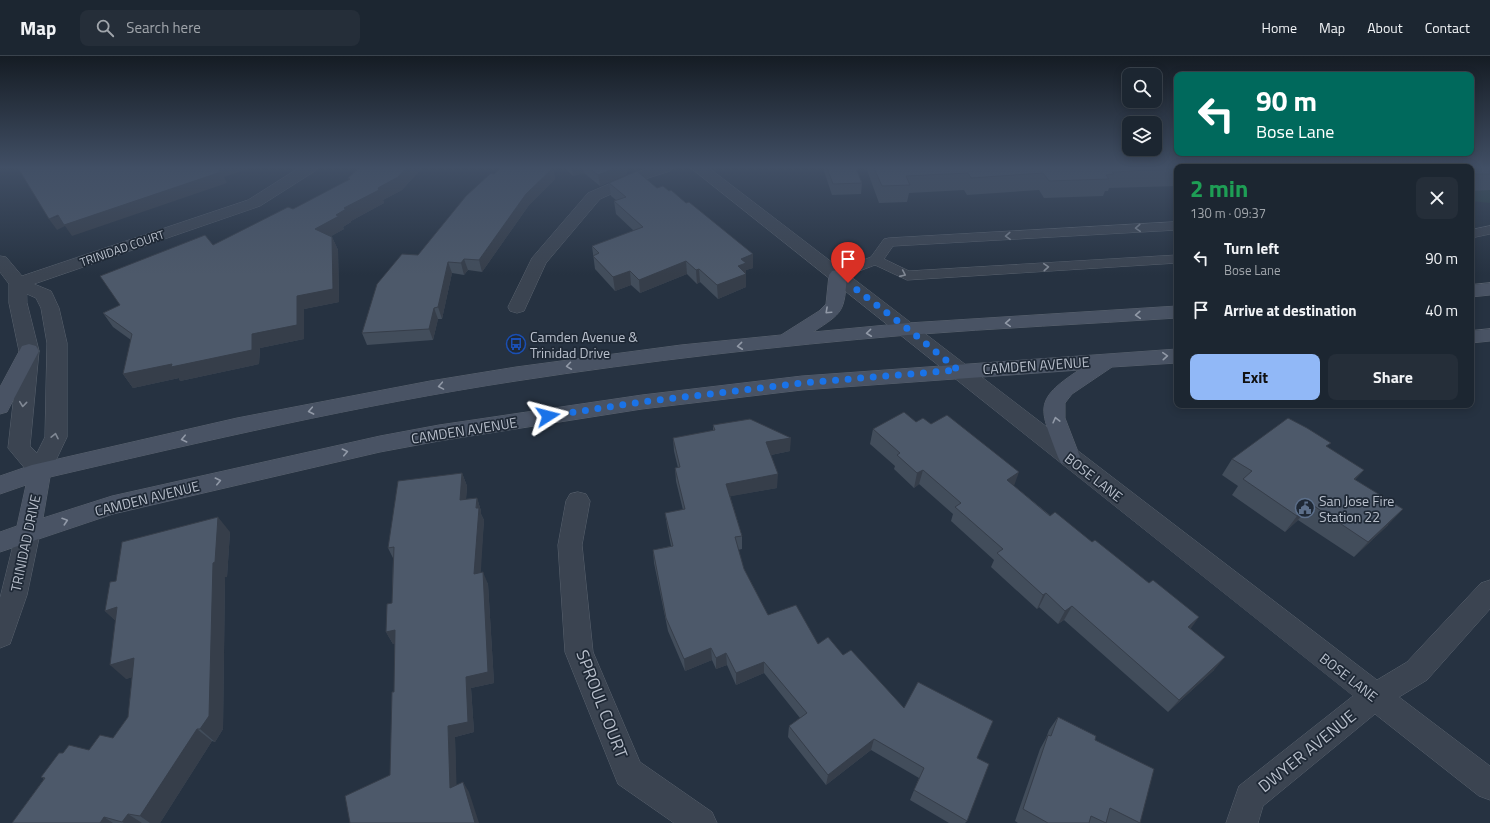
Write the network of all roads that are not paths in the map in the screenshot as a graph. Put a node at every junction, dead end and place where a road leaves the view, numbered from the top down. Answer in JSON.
{"nodes":[{"id":1,"x":252,"y":204,"type":"edge"},
{"id":2,"x":587,"y":204,"type":"edge"},
{"id":3,"x":745,"y":204,"type":"edge"},
{"id":4,"x":1174,"y":226,"type":"edge"},
{"id":5,"x":1490,"y":230,"type":"edge"},
{"id":6,"x":1474,"y":233,"type":"edge"},
{"id":7,"x":1174,"y":258,"type":"edge"},
{"id":8,"x":876,"y":260,"type":"junction"},
{"id":9,"x":0,"y":261,"type":"edge"},
{"id":10,"x":838,"y":275,"type":"junction"},
{"id":11,"x":18,"y":283,"type":"junction"},
{"id":12,"x":1490,"y":289,"type":"edge"},
{"id":13,"x":1474,"y":291,"type":"edge"},
{"id":14,"x":517,"y":306,"type":"dead end"},
{"id":15,"x":1174,"y":312,"type":"edge"},
{"id":16,"x":908,"y":329,"type":"junction"},
{"id":17,"x":1490,"y":335,"type":"edge"},
{"id":18,"x":1474,"y":337,"type":"edge"},
{"id":19,"x":785,"y":342,"type":"junction"},
{"id":20,"x":28,"y":351,"type":"junction"},
{"id":21,"x":1174,"y":356,"type":"edge"},
{"id":22,"x":1107,"y":360,"type":"junction"},
{"id":23,"x":958,"y":370,"type":"junction"},
{"id":24,"x":0,"y":408,"type":"edge"},
{"id":25,"x":1069,"y":457,"type":"junction"},
{"id":26,"x":40,"y":471,"type":"junction"},
{"id":27,"x":0,"y":485,"type":"edge"},
{"id":28,"x":578,"y":500,"type":"dead end"},
{"id":29,"x":28,"y":533,"type":"junction"},
{"id":30,"x":0,"y":542,"type":"edge"},
{"id":31,"x":1490,"y":591,"type":"edge"},
{"id":32,"x":0,"y":636,"type":"edge"},
{"id":33,"x":1374,"y":696,"type":"junction"},
{"id":34,"x":1490,"y":785,"type":"edge"},
{"id":35,"x":701,"y":823,"type":"edge"},
{"id":36,"x":1242,"y":823,"type":"edge"}],
"edges":[{"from":1,"to":11,"type":"street","name":"TRINIDAD COURT"},
{"from":2,"to":14,"type":"street"},
{"from":3,"to":10,"type":"street","name":"BOSE LANE"},
{"from":4,"to":8,"type":"lane","one_way":true},
{"from":5,"to":6,"type":"lane"},
{"from":8,"to":7,"type":"lane","one_way":true},
{"from":8,"to":10,"type":"lane"},
{"from":9,"to":11,"type":"street","name":"TRINIDAD DRIVE"},
{"from":10,"to":16,"type":"street","name":"BOSE LANE"},
{"from":10,"to":19,"type":"main road","one_way":true},
{"from":11,"to":20,"type":"street"},
{"from":26,"to":11,"type":"street","name":"TRINIDAD DRIVE","one_way":true},
{"from":12,"to":13,"type":"main road"},
{"from":15,"to":16,"type":"main road","one_way":true},
{"from":16,"to":19,"type":"main road","one_way":true},
{"from":16,"to":23,"type":"street","name":"BOSE LANE"},
{"from":17,"to":18,"type":"main road"},
{"from":19,"to":26,"type":"main road","one_way":true},
{"from":20,"to":24,"type":"main road"},
{"from":20,"to":26,"type":"street","one_way":true},
{"from":22,"to":21,"type":"main road","name":"CAMDEN AVENUE","one_way":true},
{"from":22,"to":23,"type":"main road","name":"CAMDEN AVENUE"},
{"from":25,"to":22,"type":"main road","one_way":true},
{"from":23,"to":25,"type":"street","name":"BOSE LANE"},
{"from":29,"to":23,"type":"main road","name":"CAMDEN AVENUE","one_way":true},
{"from":25,"to":33,"type":"street","name":"BOSE LANE"},
{"from":26,"to":27,"type":"main road"},
{"from":26,"to":29,"type":"main road","name":"TRINIDAD DRIVE"},
{"from":28,"to":35,"type":"street","name":"SPROUL COURT"},
{"from":29,"to":30,"type":"main road","name":"CAMDEN AVENUE"},
{"from":29,"to":32,"type":"street","name":"TRINIDAD DRIVE"},
{"from":31,"to":33,"type":"street","name":"DWYER AVENUE"},
{"from":33,"to":34,"type":"street","name":"BOSE LANE"},
{"from":33,"to":36,"type":"street","name":"DWYER AVENUE"}]}
